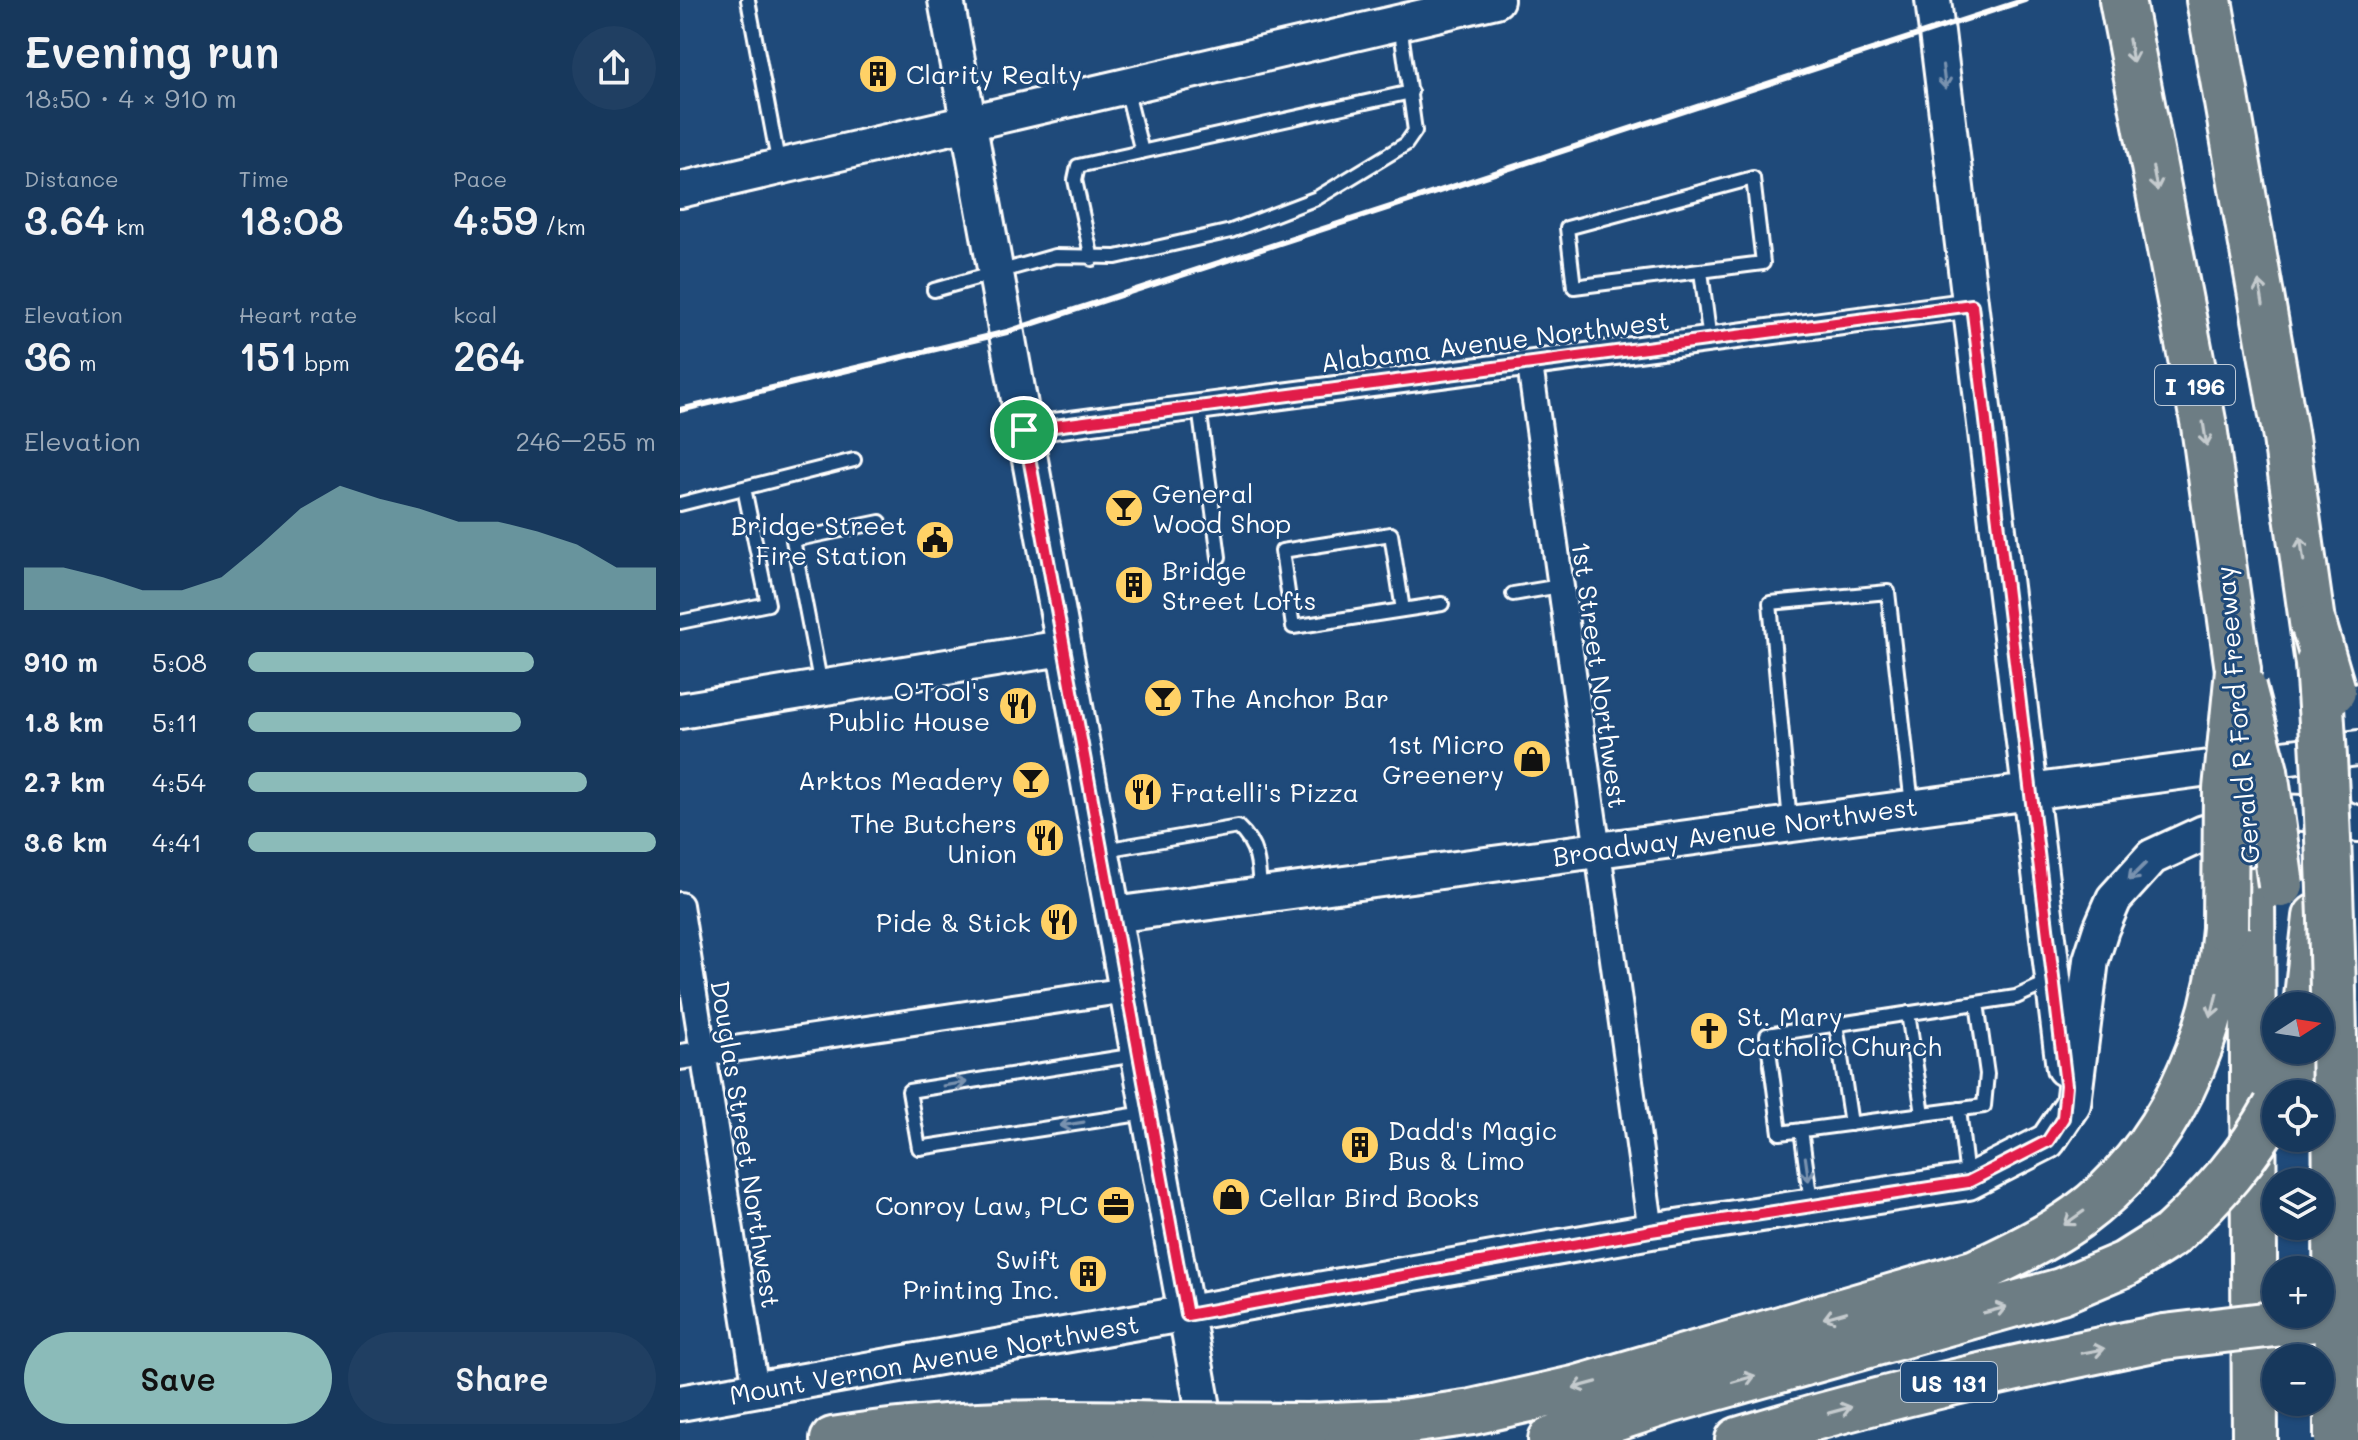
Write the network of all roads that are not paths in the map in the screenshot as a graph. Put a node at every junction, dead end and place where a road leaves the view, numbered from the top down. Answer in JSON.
{"nodes":[{"id":1,"x":748,"y":0,"type":"edge"},
{"id":2,"x":946,"y":0,"type":"edge"},
{"id":3,"x":1494,"y":0,"type":"edge"},
{"id":4,"x":1933,"y":0,"type":"edge"},
{"id":5,"x":2122,"y":0,"type":"edge"},
{"id":6,"x":2209,"y":0,"type":"edge"},
{"id":7,"x":1400,"y":23,"type":"junction"},
{"id":8,"x":1126,"y":88,"type":"junction"},
{"id":9,"x":1411,"y":92,"type":"junction"},
{"id":10,"x":970,"y":125,"type":"junction"},
{"id":11,"x":1142,"y":152,"type":"junction"},
{"id":12,"x":779,"y":168,"type":"junction"},
{"id":13,"x":680,"y":190,"type":"edge"},
{"id":14,"x":1092,"y":259,"type":"junction"},
{"id":15,"x":1701,"y":271,"type":"junction"},
{"id":16,"x":996,"y":273,"type":"junction"},
{"id":17,"x":934,"y":290,"type":"dead end"},
{"id":18,"x":1972,"y":305,"type":"junction"},
{"id":19,"x":1710,"y":341,"type":"junction"},
{"id":20,"x":1530,"y":365,"type":"junction"},
{"id":21,"x":1199,"y":407,"type":"junction"},
{"id":22,"x":1024,"y":430,"type":"junction"},
{"id":23,"x":854,"y":460,"type":"dead end"},
{"id":24,"x":744,"y":488,"type":"junction"},
{"id":25,"x":680,"y":504,"type":"edge"},
{"id":26,"x":880,"y":522,"type":"dead end"},
{"id":27,"x":1219,"y":557,"type":"dead end"},
{"id":28,"x":1560,"y":586,"type":"junction"},
{"id":29,"x":1513,"y":594,"type":"dead end"},
{"id":30,"x":1442,"y":604,"type":"dead end"},
{"id":31,"x":1403,"y":610,"type":"junction"},
{"id":32,"x":680,"y":622,"type":"edge"},
{"id":33,"x":1062,"y":648,"type":"junction"},
{"id":34,"x":2238,"y":670,"type":"junction"},
{"id":35,"x":822,"y":690,"type":"junction"},
{"id":36,"x":680,"y":711,"type":"edge"},
{"id":37,"x":2358,"y":748,"type":"edge"},
{"id":38,"x":2033,"y":792,"type":"junction"},
{"id":39,"x":1912,"y":808,"type":"junction"},
{"id":40,"x":1790,"y":824,"type":"junction"},
{"id":41,"x":2348,"y":832,"type":"edge"},
{"id":42,"x":1595,"y":850,"type":"junction"},
{"id":43,"x":1101,"y":851,"type":"junction"},
{"id":44,"x":2267,"y":888,"type":"junction"},
{"id":45,"x":1261,"y":897,"type":"junction"},
{"id":46,"x":680,"y":905,"type":"edge"},
{"id":47,"x":1113,"y":915,"type":"junction"},
{"id":48,"x":2054,"y":980,"type":"junction"},
{"id":49,"x":1127,"y":990,"type":"junction"},
{"id":50,"x":2302,"y":992,"type":"edge"},
{"id":51,"x":2309,"y":992,"type":"edge"},
{"id":52,"x":1977,"y":1003,"type":"junction"},
{"id":53,"x":1908,"y":1013,"type":"junction"},
{"id":54,"x":1836,"y":1024,"type":"junction"},
{"id":55,"x":1139,"y":1054,"type":"junction"},
{"id":56,"x":692,"y":1055,"type":"edge"},
{"id":57,"x":2334,"y":1064,"type":"edge"},
{"id":58,"x":2358,"y":1104,"type":"edge"},
{"id":59,"x":1959,"y":1109,"type":"junction"},
{"id":60,"x":1149,"y":1112,"type":"junction"},
{"id":61,"x":1923,"y":1114,"type":"junction"},
{"id":62,"x":2063,"y":1118,"type":"junction"},
{"id":63,"x":1851,"y":1124,"type":"junction"},
{"id":64,"x":1801,"y":1130,"type":"junction"},
{"id":65,"x":2262,"y":1130,"type":"edge"},
{"id":66,"x":1968,"y":1182,"type":"junction"},
{"id":67,"x":1812,"y":1207,"type":"junction"},
{"id":68,"x":1651,"y":1231,"type":"junction"},
{"id":69,"x":2358,"y":1314,"type":"edge"},
{"id":70,"x":1187,"y":1315,"type":"junction"},
{"id":71,"x":756,"y":1390,"type":"junction"},
{"id":72,"x":680,"y":1403,"type":"edge"},
{"id":73,"x":1190,"y":1433,"type":"edge"},
{"id":74,"x":833,"y":1440,"type":"edge"},
{"id":75,"x":1259,"y":1440,"type":"edge"},
{"id":76,"x":1551,"y":1440,"type":"edge"},
{"id":77,"x":1738,"y":1440,"type":"edge"},
{"id":78,"x":2255,"y":1440,"type":"edge"},
{"id":79,"x":2337,"y":1440,"type":"edge"}],
"edges":[{"from":1,"to":12,"type":"lane"},
{"from":2,"to":10,"type":"street"},
{"from":3,"to":7,"type":"street"},
{"from":4,"to":18,"type":"street","one_way":true},
{"from":5,"to":34,"type":"highway","name":"Gerald R Ford Freeway","number":"I 196","one_way":true},
{"from":41,"to":6,"type":"highway","number":"I 196","one_way":true,"bridge":true},
{"from":7,"to":8,"type":"street"},
{"from":7,"to":9,"type":"lane"},
{"from":8,"to":10,"type":"street"},
{"from":8,"to":11,"type":"lane"},
{"from":9,"to":11,"type":"lane"},
{"from":9,"to":14,"type":"lane"},
{"from":10,"to":12,"type":"street"},
{"from":10,"to":16,"type":"street"},
{"from":11,"to":14,"type":"lane"},
{"from":12,"to":13,"type":"street"},
{"from":14,"to":16,"type":"lane"},
{"from":15,"to":15,"type":"lane"},
{"from":15,"to":19,"type":"lane"},
{"from":16,"to":17,"type":"lane"},
{"from":16,"to":22,"type":"street"},
{"from":18,"to":19,"type":"street","name":"Alabama Avenue Northwest"},
{"from":18,"to":38,"type":"street"},
{"from":19,"to":20,"type":"street","name":"Alabama Avenue Northwest"},
{"from":20,"to":21,"type":"street","name":"Alabama Avenue Northwest"},
{"from":20,"to":28,"type":"street","name":"1st Street Northwest"},
{"from":21,"to":22,"type":"street","name":"Alabama Avenue Northwest"},
{"from":21,"to":27,"type":"lane"},
{"from":22,"to":33,"type":"street"},
{"from":23,"to":24,"type":"lane"},
{"from":24,"to":25,"type":"lane"},
{"from":24,"to":32,"type":"lane"},
{"from":26,"to":35,"type":"lane"},
{"from":28,"to":29,"type":"lane"},
{"from":28,"to":42,"type":"street","name":"1st Street Northwest"},
{"from":30,"to":31,"type":"lane"},
{"from":31,"to":31,"type":"lane"},
{"from":33,"to":35,"type":"street"},
{"from":33,"to":43,"type":"street"},
{"from":34,"to":44,"type":"highway","name":"Gerald R Ford Freeway","number":"I 196","bridge":true},
{"from":34,"to":73,"type":"highway","one_way":true,"bridge":true},
{"from":35,"to":36,"type":"street"},
{"from":37,"to":38,"type":"street","name":"Broadway Avenue Northwest"},
{"from":38,"to":39,"type":"street","name":"Broadway Avenue Northwest"},
{"from":38,"to":48,"type":"street"},
{"from":39,"to":40,"type":"street","name":"Broadway Avenue Northwest"},
{"from":39,"to":40,"type":"lane"},
{"from":40,"to":42,"type":"street","name":"Broadway Avenue Northwest"},
{"from":41,"to":51,"type":"highway","bridge":true},
{"from":41,"to":62,"type":"street","one_way":true},
{"from":41,"to":79,"type":"highway","number":"I 196","bridge":true},
{"from":42,"to":45,"type":"street","name":"Broadway Avenue Northwest"},
{"from":42,"to":68,"type":"street","name":"1st Street Northwest"},
{"from":43,"to":45,"type":"lane"},
{"from":43,"to":47,"type":"street"},
{"from":44,"to":50,"type":"highway"},
{"from":44,"to":78,"type":"highway","name":"Gerald R Ford Freeway","number":"I 196"},
{"from":45,"to":47,"type":"street","name":"Broadway Avenue Northwest"},
{"from":46,"to":56,"type":"street","name":"Douglas Street Northwest"},
{"from":47,"to":49,"type":"street"},
{"from":48,"to":52,"type":"lane"},
{"from":48,"to":62,"type":"street"},
{"from":49,"to":55,"type":"street"},
{"from":49,"to":56,"type":"street"},
{"from":52,"to":53,"type":"lane"},
{"from":52,"to":59,"type":"lane"},
{"from":53,"to":54,"type":"lane"},
{"from":53,"to":61,"type":"lane"},
{"from":54,"to":63,"type":"lane"},
{"from":54,"to":64,"type":"lane"},
{"from":55,"to":60,"type":"street"},
{"from":60,"to":55,"type":"lane","one_way":true},
{"from":56,"to":71,"type":"street","name":"Douglas Street Northwest"},
{"from":57,"to":58,"type":"highway"},
{"from":59,"to":61,"type":"lane"},
{"from":59,"to":66,"type":"lane"},
{"from":60,"to":70,"type":"street"},
{"from":61,"to":63,"type":"lane"},
{"from":62,"to":66,"type":"street","name":"Mount Vernon Avenue Northwest"},
{"from":63,"to":64,"type":"lane"},
{"from":64,"to":67,"type":"lane","one_way":true},
{"from":76,"to":65,"type":"highway","one_way":true,"bridge":true},
{"from":66,"to":67,"type":"street","name":"Mount Vernon Avenue Northwest"},
{"from":67,"to":68,"type":"street","name":"Mount Vernon Avenue Northwest"},
{"from":68,"to":70,"type":"street","name":"Mount Vernon Avenue Northwest"},
{"from":77,"to":69,"type":"highway","number":"US 131","one_way":true,"bridge":true},
{"from":70,"to":71,"type":"street","name":"Mount Vernon Avenue Northwest"},
{"from":70,"to":73,"type":"street"},
{"from":71,"to":72,"type":"street","name":"Mount Vernon Avenue Northwest"},
{"from":73,"to":74,"type":"highway"},
{"from":73,"to":75,"type":"highway","bridge":true}]}
